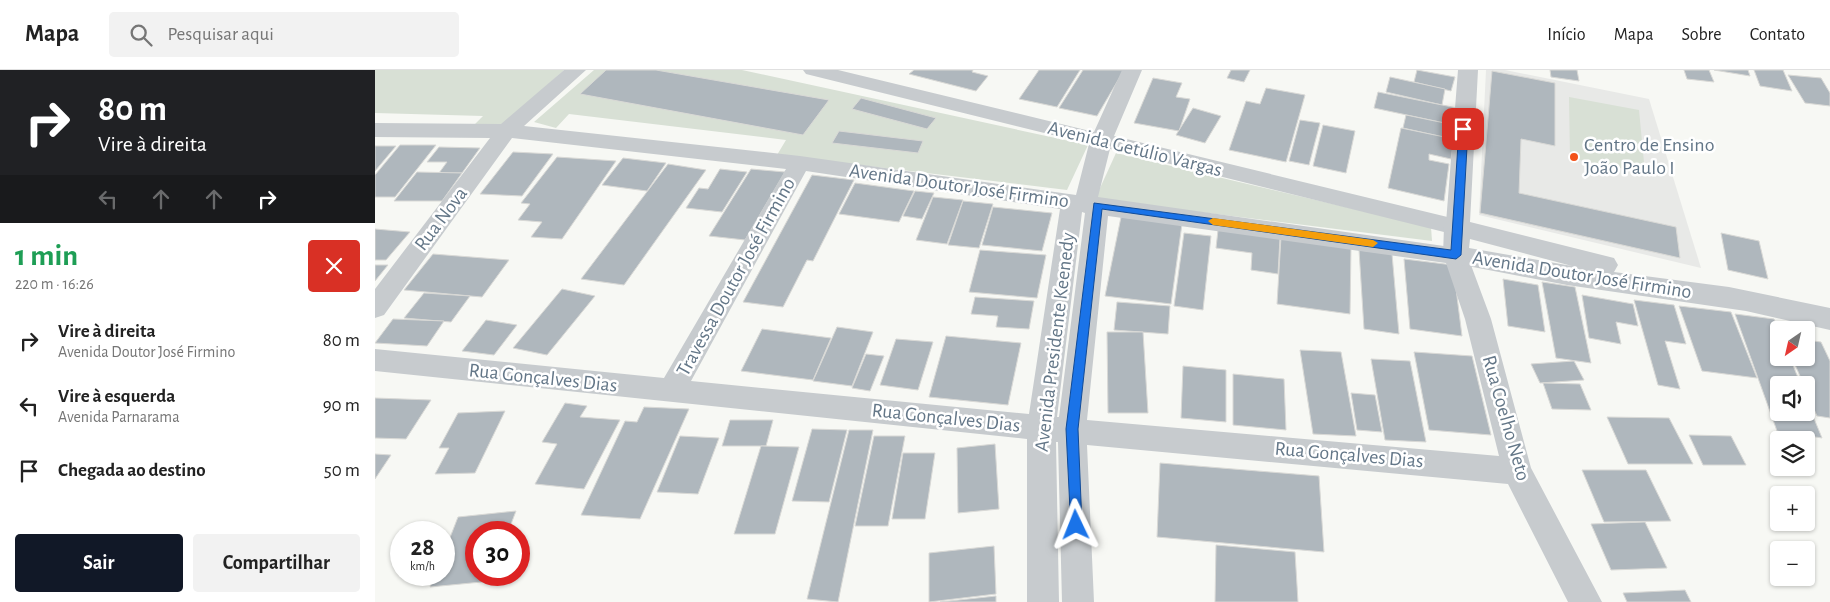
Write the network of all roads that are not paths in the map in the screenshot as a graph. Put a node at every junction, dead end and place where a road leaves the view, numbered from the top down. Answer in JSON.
{"nodes":[{"id":1,"x":576,"y":70,"type":"edge"},
{"id":2,"x":813,"y":70,"type":"edge"},
{"id":3,"x":1132,"y":70,"type":"edge"},
{"id":4,"x":1468,"y":70,"type":"edge"},
{"id":5,"x":375,"y":130,"type":"edge"},
{"id":6,"x":506,"y":131,"type":"junction"},
{"id":7,"x":1101,"y":142,"type":"junction"},
{"id":8,"x":800,"y":163,"type":"junction"},
{"id":9,"x":1085,"y":204,"type":"junction"},
{"id":10,"x":1457,"y":227,"type":"junction"},
{"id":11,"x":1456,"y":255,"type":"junction"},
{"id":12,"x":1748,"y":301,"type":"junction"},
{"id":13,"x":375,"y":308,"type":"edge"},
{"id":14,"x":1830,"y":319,"type":"edge"},
{"id":15,"x":375,"y":360,"type":"edge"},
{"id":16,"x":671,"y":391,"type":"junction"},
{"id":17,"x":1041,"y":428,"type":"junction"},
{"id":18,"x":1072,"y":429,"type":"junction"},
{"id":19,"x":1517,"y":471,"type":"junction"},
{"id":20,"x":1043,"y":602,"type":"edge"},
{"id":21,"x":1078,"y":602,"type":"edge"},
{"id":22,"x":1586,"y":602,"type":"edge"}],
"edges":[{"from":1,"to":6,"type":"street","name":"Rua Nova"},
{"from":2,"to":7,"type":"street","name":"Avenida Getúlio Vargas"},
{"from":3,"to":7,"type":"street"},
{"from":4,"to":10,"type":"street"},
{"from":5,"to":6,"type":"street","name":"Avenida Doutor José Firmino"},
{"from":6,"to":8,"type":"street","name":"Avenida Doutor José Firmino"},
{"from":6,"to":13,"type":"street","name":"Rua Nova"},
{"from":7,"to":9,"type":"street"},
{"from":7,"to":10,"type":"street","name":"Avenida Getúlio Vargas"},
{"from":8,"to":9,"type":"street","name":"Avenida Doutor José Firmino"},
{"from":8,"to":16,"type":"street","name":"Travessa Doutor José Firmino"},
{"from":9,"to":11,"type":"street","name":"Avenida Doutor José Firmino"},
{"from":9,"to":17,"type":"street","name":"Avenida Presidente Keenedy"},
{"from":9,"to":18,"type":"street","name":"Avenida Presidente Keenedy"},
{"from":10,"to":11,"type":"street"},
{"from":10,"to":12,"type":"street","name":"Avenida Doutor José Firmino"},
{"from":11,"to":12,"type":"street","name":"Avenida Doutor José Firmino"},
{"from":11,"to":19,"type":"street","name":"Rua Coelho Neto"},
{"from":12,"to":14,"type":"street","name":"Avenida Doutor José Firmino"},
{"from":15,"to":16,"type":"street","name":"Rua Gonçalves Dias"},
{"from":16,"to":17,"type":"street","name":"Rua Gonçalves Dias"},
{"from":17,"to":18,"type":"street","name":"Rua Gonçalves Dias"},
{"from":17,"to":20,"type":"street","name":"Avenida Presidente Keenedy"},
{"from":18,"to":19,"type":"street","name":"Rua Gonçalves Dias"},
{"from":18,"to":21,"type":"street","name":"Avenida Presidente Keenedy"},
{"from":19,"to":22,"type":"street","name":"Rua Coelho Neto"}]}
